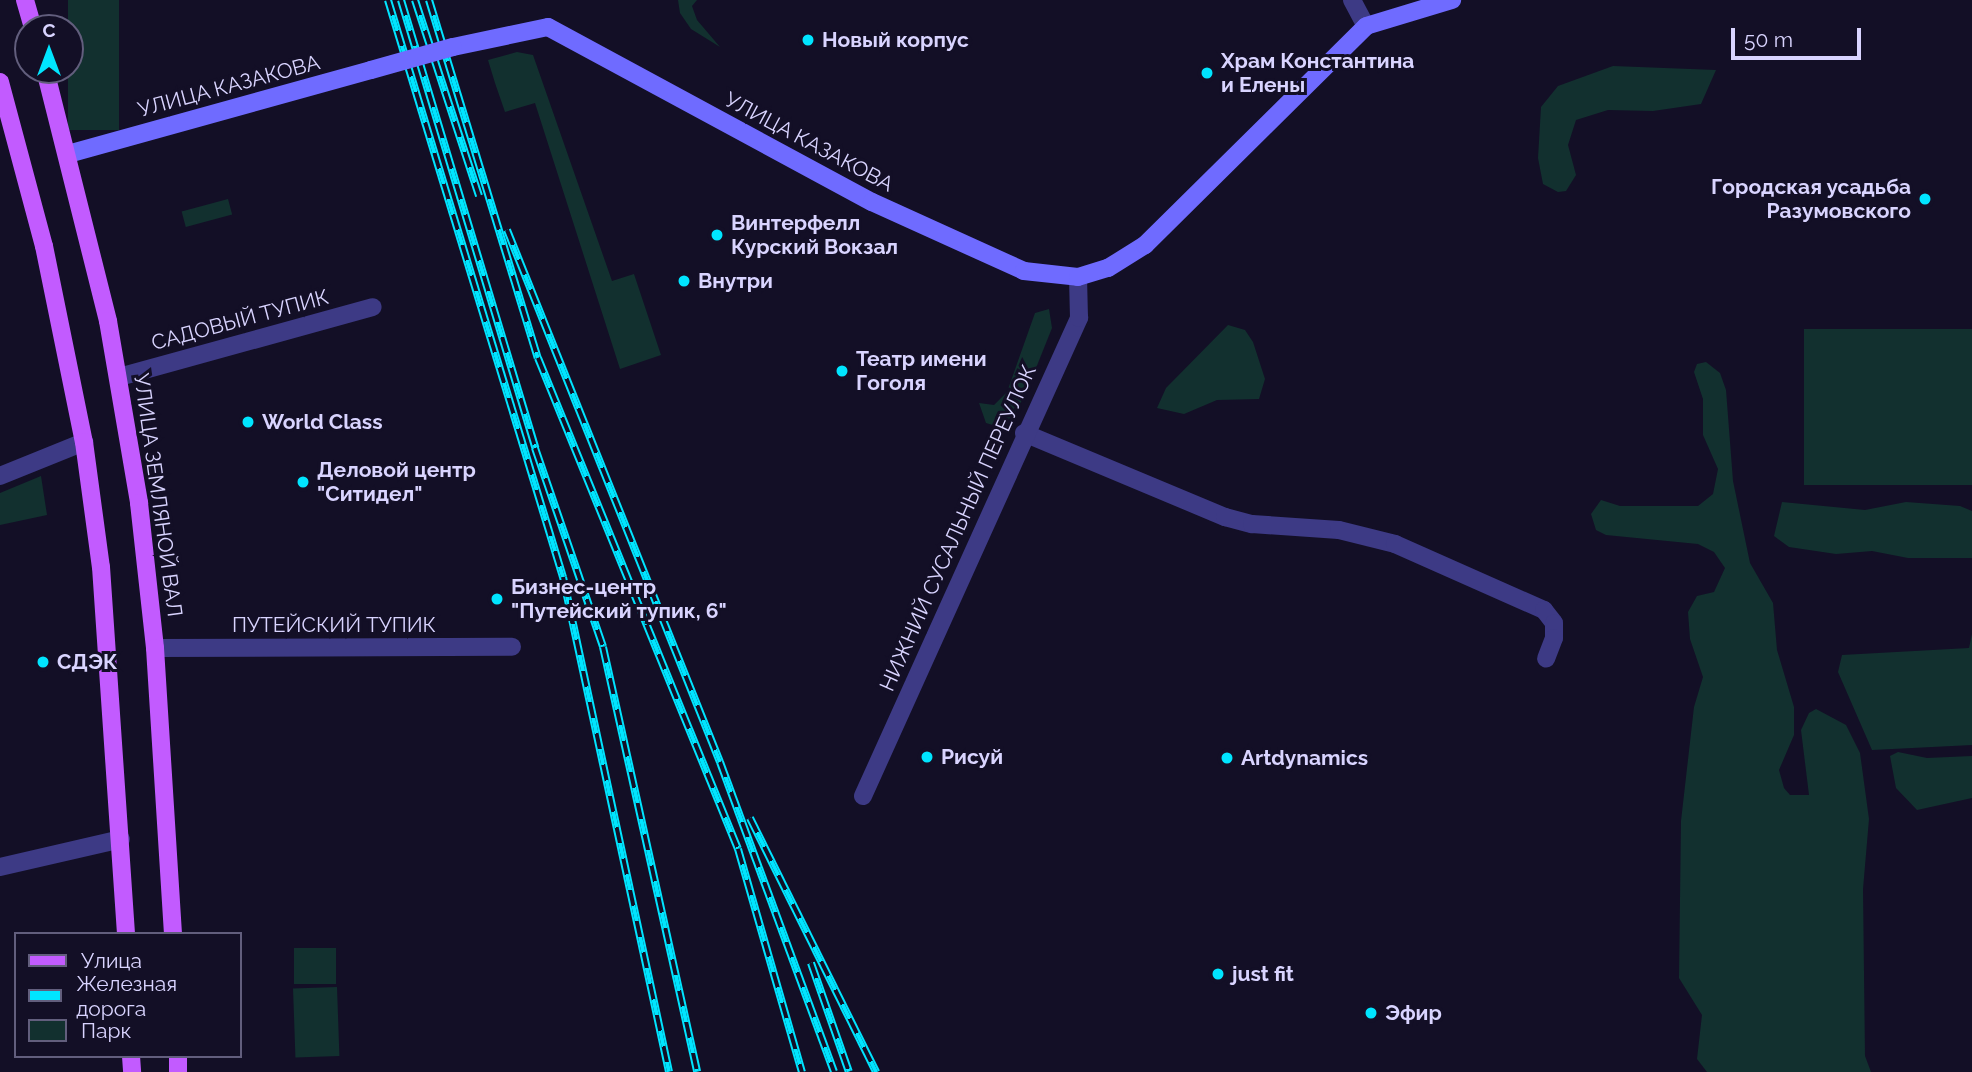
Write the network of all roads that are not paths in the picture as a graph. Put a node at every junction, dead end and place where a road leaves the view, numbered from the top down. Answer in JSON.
{"nodes":[{"id":1,"x":1352,"y":0,"type":"edge"},
{"id":2,"x":1452,"y":0,"type":"edge"},
{"id":3,"x":1366,"y":26,"type":"junction"},
{"id":4,"x":0,"y":82,"type":"edge"},
{"id":5,"x":49,"y":84,"type":"edge"},
{"id":6,"x":68,"y":154,"type":"junction"},
{"id":7,"x":1078,"y":277,"type":"junction"},
{"id":8,"x":373,"y":307,"type":"dead end"},
{"id":9,"x":119,"y":377,"type":"junction"},
{"id":10,"x":1024,"y":433,"type":"junction"},
{"id":11,"x":84,"y":442,"type":"junction"},
{"id":12,"x":0,"y":476,"type":"edge"},
{"id":13,"x":512,"y":647,"type":"dead end"},
{"id":14,"x":155,"y":648,"type":"junction"},
{"id":15,"x":1546,"y":659,"type":"dead end"},
{"id":16,"x":863,"y":796,"type":"dead end"},
{"id":17,"x":121,"y":839,"type":"junction"},
{"id":18,"x":0,"y":867,"type":"edge"},
{"id":19,"x":126,"y":932,"type":"edge"},
{"id":20,"x":173,"y":932,"type":"edge"}],
"edges":[{"from":1,"to":3,"type":"street"},
{"from":2,"to":3,"type":"street","name":"УЛИЦА КАЗАКОВА"},
{"from":3,"to":7,"type":"street","name":"УЛИЦА КАЗАКОВА"},
{"from":4,"to":11,"type":"main road"},
{"from":5,"to":6,"type":"main road","name":"УЛИЦА ЗЕМЛЯНОЙ ВАЛ"},
{"from":6,"to":7,"type":"street","name":"УЛИЦА КАЗАКОВА","bridge":true},
{"from":6,"to":9,"type":"main road","name":"УЛИЦА ЗЕМЛЯНОЙ ВАЛ"},
{"from":7,"to":10,"type":"street","name":"НИЖНИЙ СУСАЛЬНЫЙ ПЕРЕУЛОК"},
{"from":8,"to":9,"type":"street","name":"САДОВЫЙ ТУПИК"},
{"from":9,"to":14,"type":"main road","name":"УЛИЦА ЗЕМЛЯНОЙ ВАЛ"},
{"from":10,"to":15,"type":"street"},
{"from":10,"to":16,"type":"street","name":"НИЖНИЙ СУСАЛЬНЫЙ ПЕРЕУЛОК"},
{"from":11,"to":12,"type":"street"},
{"from":11,"to":17,"type":"main road"},
{"from":13,"to":14,"type":"street","name":"ПУТЕЙСКИЙ ТУПИК"},
{"from":14,"to":20,"type":"main road","name":"УЛИЦА ЗЕМЛЯНОЙ ВАЛ"},
{"from":17,"to":18,"type":"street"},
{"from":17,"to":19,"type":"main road"}]}
